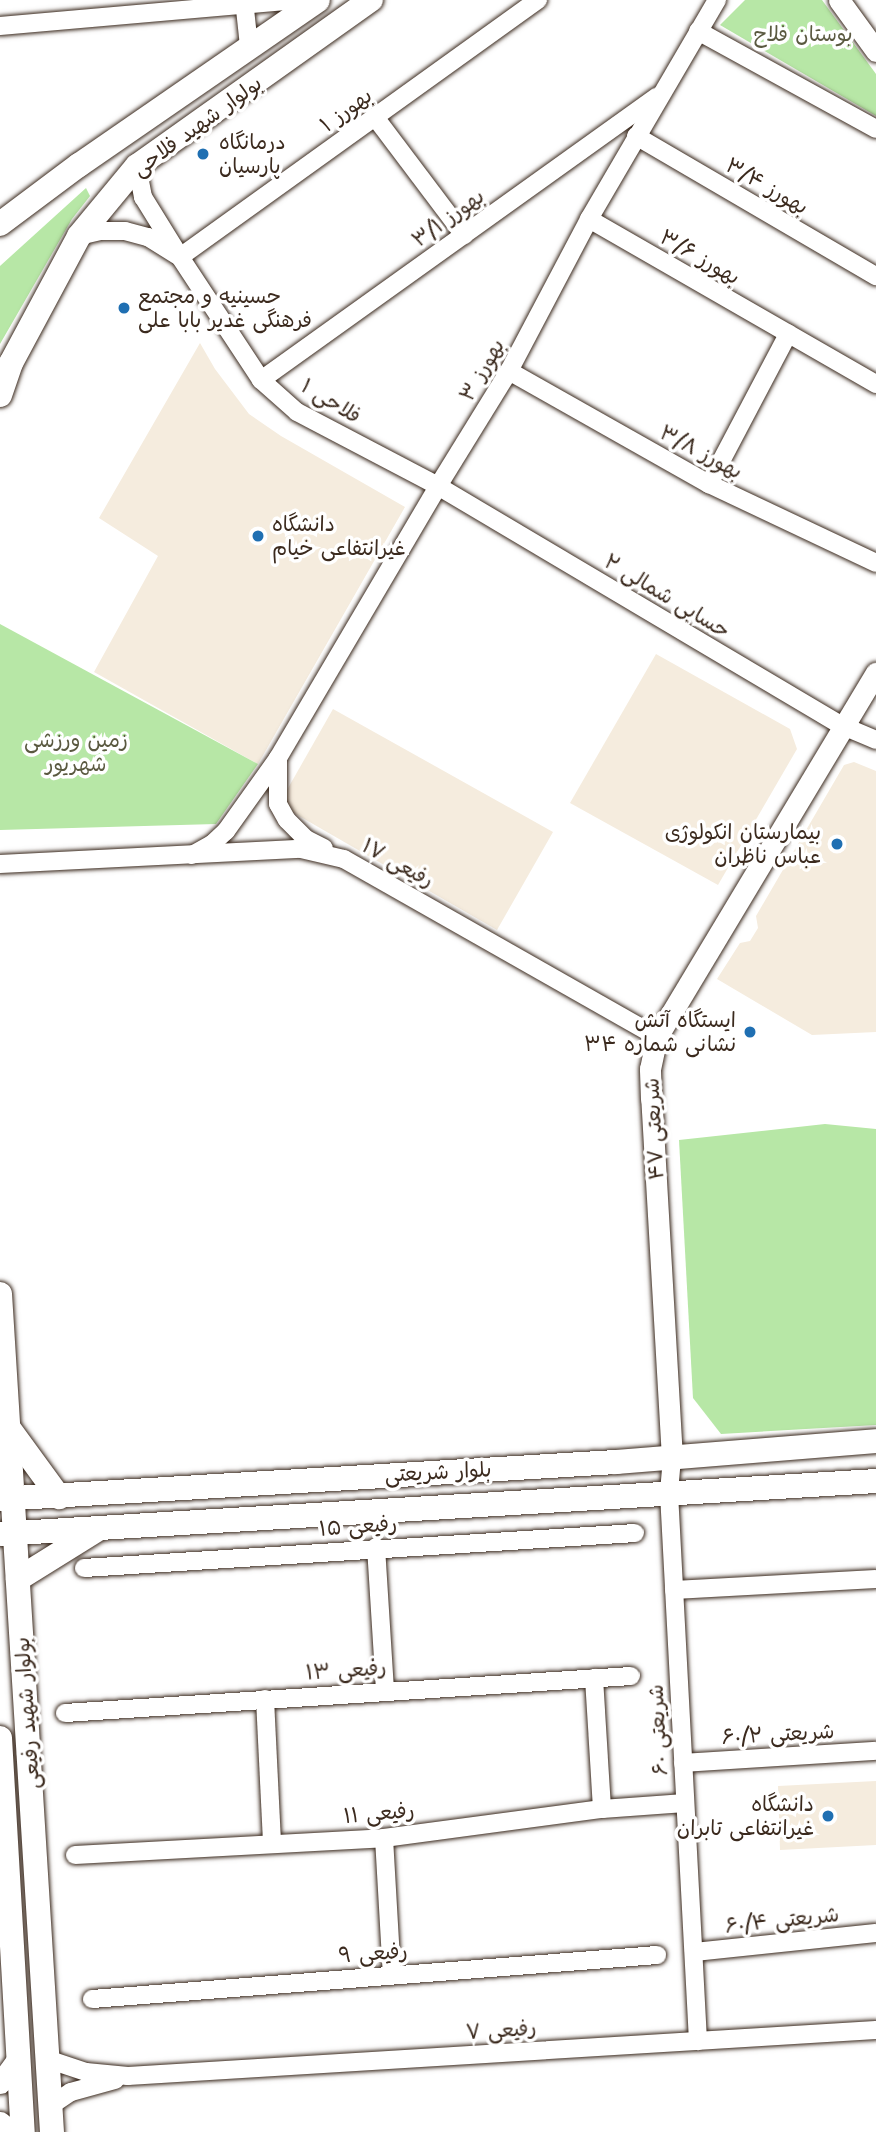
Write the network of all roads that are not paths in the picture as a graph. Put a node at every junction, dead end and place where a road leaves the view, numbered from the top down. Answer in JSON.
{"nodes":[{"id":1,"x":297,"y":0,"type":"edge"},
{"id":2,"x":318,"y":0,"type":"edge"},
{"id":3,"x":371,"y":0,"type":"edge"},
{"id":4,"x":538,"y":0,"type":"edge"},
{"id":5,"x":717,"y":0,"type":"edge"},
{"id":6,"x":839,"y":0,"type":"edge"},
{"id":7,"x":244,"y":3,"type":"edge"},
{"id":8,"x":0,"y":26,"type":"edge"},
{"id":9,"x":698,"y":31,"type":"junction"},
{"id":10,"x":249,"y":46,"type":"junction"},
{"id":11,"x":876,"y":51,"type":"edge"},
{"id":12,"x":662,"y":93,"type":"junction"},
{"id":13,"x":375,"y":117,"type":"junction"},
{"id":14,"x":876,"y":129,"type":"edge"},
{"id":15,"x":636,"y":136,"type":"junction"},
{"id":16,"x":137,"y":166,"type":"junction"},
{"id":17,"x":589,"y":219,"type":"junction"},
{"id":18,"x":0,"y":224,"type":"edge"},
{"id":19,"x":464,"y":235,"type":"junction"},
{"id":20,"x":79,"y":236,"type":"junction"},
{"id":21,"x":180,"y":257,"type":"junction"},
{"id":22,"x":876,"y":276,"type":"edge"},
{"id":23,"x":788,"y":334,"type":"junction"},
{"id":24,"x":509,"y":371,"type":"junction"},
{"id":25,"x":261,"y":380,"type":"junction"},
{"id":26,"x":876,"y":384,"type":"edge"},
{"id":27,"x":0,"y":395,"type":"edge"},
{"id":28,"x":709,"y":484,"type":"junction"},
{"id":29,"x":438,"y":486,"type":"junction"},
{"id":30,"x":876,"y":563,"type":"edge"},
{"id":31,"x":876,"y":673,"type":"edge"},
{"id":32,"x":843,"y":726,"type":"junction"},
{"id":33,"x":876,"y":740,"type":"edge"},
{"id":34,"x":278,"y":758,"type":"junction"},
{"id":35,"x":192,"y":855,"type":"junction"},
{"id":36,"x":344,"y":859,"type":"junction"},
{"id":37,"x":0,"y":864,"type":"edge"},
{"id":38,"x":657,"y":1037,"type":"junction"},
{"id":39,"x":0,"y":1294,"type":"edge"},
{"id":40,"x":7,"y":1426,"type":"junction"},
{"id":41,"x":876,"y":1441,"type":"edge"},
{"id":42,"x":672,"y":1458,"type":"junction"},
{"id":43,"x":876,"y":1481,"type":"edge"},
{"id":44,"x":669,"y":1493,"type":"junction"},
{"id":45,"x":59,"y":1497,"type":"junction"},
{"id":46,"x":7,"y":1499,"type":"edge"},
{"id":47,"x":96,"y":1530,"type":"junction"},
{"id":48,"x":635,"y":1533,"type":"dead end"},
{"id":49,"x":8,"y":1534,"type":"edge"},
{"id":50,"x":376,"y":1547,"type":"junction"},
{"id":51,"x":84,"y":1568,"type":"dead end"},
{"id":52,"x":18,"y":1579,"type":"junction"},
{"id":53,"x":876,"y":1579,"type":"edge"},
{"id":54,"x":674,"y":1590,"type":"junction"},
{"id":55,"x":631,"y":1676,"type":"dead end"},
{"id":56,"x":594,"y":1678,"type":"junction"},
{"id":57,"x":385,"y":1690,"type":"junction"},
{"id":58,"x":265,"y":1699,"type":"junction"},
{"id":59,"x":65,"y":1713,"type":"dead end"},
{"id":60,"x":0,"y":1738,"type":"edge"},
{"id":61,"x":876,"y":1751,"type":"edge"},
{"id":62,"x":683,"y":1763,"type":"junction"},
{"id":63,"x":685,"y":1803,"type":"junction"},
{"id":64,"x":602,"y":1808,"type":"junction"},
{"id":65,"x":384,"y":1838,"type":"junction"},
{"id":66,"x":272,"y":1843,"type":"junction"},
{"id":67,"x":75,"y":1855,"type":"dead end"},
{"id":68,"x":876,"y":1933,"type":"edge"},
{"id":69,"x":694,"y":1952,"type":"junction"},
{"id":70,"x":657,"y":1955,"type":"dead end"},
{"id":71,"x":391,"y":1975,"type":"junction"},
{"id":72,"x":92,"y":1999,"type":"dead end"},
{"id":73,"x":876,"y":2030,"type":"edge"},
{"id":74,"x":698,"y":2041,"type":"junction"},
{"id":75,"x":19,"y":2057,"type":"junction"},
{"id":76,"x":47,"y":2059,"type":"junction"},
{"id":77,"x":128,"y":2076,"type":"junction"},
{"id":78,"x":0,"y":2083,"type":"edge"},
{"id":79,"x":50,"y":2106,"type":"junction"},
{"id":80,"x":0,"y":2122,"type":"edge"},
{"id":81,"x":12,"y":2132,"type":"edge"},
{"id":82,"x":23,"y":2132,"type":"edge"},
{"id":83,"x":52,"y":2132,"type":"edge"}],
"edges":[{"from":1,"to":7,"type":"street"},
{"from":2,"to":10,"type":"main road","name":"بولوار شهید فلاحی"},
{"from":3,"to":16,"type":"main road","name":"بولوار شهید فلاحی"},
{"from":4,"to":13,"type":"street","name":"بهورز ۱"},
{"from":5,"to":9,"type":"street","name":"بهورز ۳"},
{"from":6,"to":11,"type":"street"},
{"from":7,"to":8,"type":"street"},
{"from":7,"to":10,"type":"street"},
{"from":9,"to":12,"type":"street","name":"بهورز ۳"},
{"from":9,"to":14,"type":"street"},
{"from":10,"to":18,"type":"main road","name":"بولوار شهید فلاحی"},
{"from":12,"to":15,"type":"street","name":"بهورز ۳"},
{"from":12,"to":19,"type":"street","name":"بهورز ۳/۱"},
{"from":13,"to":19,"type":"street"},
{"from":13,"to":21,"type":"street","name":"بهورز ۱"},
{"from":15,"to":17,"type":"street","name":"بهورز ۳"},
{"from":15,"to":22,"type":"street","name":"بهورز ۳/۴"},
{"from":16,"to":20,"type":"main road","name":"بولوار شهید فلاحی"},
{"from":16,"to":21,"type":"street","name":"فلاحی ۱"},
{"from":17,"to":23,"type":"street","name":"بهورز ۳/۶"},
{"from":17,"to":24,"type":"street","name":"بهورز ۳"},
{"from":19,"to":25,"type":"street","name":"بهورز ۳/۱"},
{"from":20,"to":21,"type":"street","name":"فلاحی ۱"},
{"from":20,"to":27,"type":"main road","name":"بولوار شهید فلاحی"},
{"from":21,"to":25,"type":"street","name":"فلاحی ۱"},
{"from":23,"to":26,"type":"street","name":"بهورز ۳/۶"},
{"from":23,"to":28,"type":"street"},
{"from":24,"to":28,"type":"street","name":"بهورز ۳/۸"},
{"from":24,"to":29,"type":"street","name":"بهورز ۳"},
{"from":25,"to":29,"type":"street","name":"فلاحی ۱"},
{"from":28,"to":30,"type":"street","name":"بهورز ۳/۸"},
{"from":29,"to":32,"type":"street","name":"حسابی شمالی ۲"},
{"from":29,"to":34,"type":"street","name":"بهورز ۳"},
{"from":31,"to":32,"type":"street","name":"شریعتی ۴۷"},
{"from":32,"to":33,"type":"street","name":"حسابی شمالی ۲"},
{"from":32,"to":38,"type":"street","name":"شریعتی ۴۷"},
{"from":34,"to":35,"type":"street","name":"بهورز ۳"},
{"from":34,"to":36,"type":"street"},
{"from":35,"to":36,"type":"street","name":"رفیعی ۱۷"},
{"from":35,"to":37,"type":"street","name":"رفیعی ۱۷"},
{"from":36,"to":38,"type":"street","name":"رفیعی ۱۷"},
{"from":38,"to":42,"type":"street","name":"شریعتی ۴۷"},
{"from":39,"to":40,"type":"main road","name":"بولوار شهید رفیعی"},
{"from":40,"to":45,"type":"main road"},
{"from":40,"to":46,"type":"main road","name":"بولوار شهید رفیعی"},
{"from":41,"to":42,"type":"main road","name":"بلوار شریعتی"},
{"from":42,"to":44,"type":"street","name":"شریعتی ۶۰"},
{"from":42,"to":45,"type":"main road","name":"بلوار شریعتی"},
{"from":43,"to":44,"type":"main road","name":"بلوار شریعتی"},
{"from":44,"to":47,"type":"main road","name":"بلوار شریعتی"},
{"from":44,"to":54,"type":"street","name":"شریعتی ۶۰"},
{"from":45,"to":46,"type":"main road","name":"بلوار شریعتی"},
{"from":46,"to":49,"type":"main road","name":"بولوار شهید رفیعی"},
{"from":47,"to":49,"type":"main road","name":"بلوار شریعتی"},
{"from":47,"to":52,"type":"main road"},
{"from":48,"to":50,"type":"street","name":"رفیعی ۱۵"},
{"from":49,"to":52,"type":"main road","name":"بولوار شهید رفیعی"},
{"from":50,"to":51,"type":"street","name":"رفیعی ۱۵"},
{"from":50,"to":57,"type":"street"},
{"from":52,"to":76,"type":"main road","name":"بولوار شهید رفیعی"},
{"from":53,"to":54,"type":"street"},
{"from":54,"to":62,"type":"street","name":"شریعتی ۶۰"},
{"from":55,"to":56,"type":"street","name":"رفیعی ۱۳"},
{"from":56,"to":57,"type":"street","name":"رفیعی ۱۳"},
{"from":56,"to":64,"type":"street"},
{"from":57,"to":58,"type":"street","name":"رفیعی ۱۳"},
{"from":58,"to":59,"type":"street","name":"رفیعی ۱۳"},
{"from":58,"to":66,"type":"street"},
{"from":60,"to":75,"type":"main road","name":"بولوار شهید رفیعی"},
{"from":61,"to":62,"type":"street","name":"شریعتی ۶۰/۲"},
{"from":62,"to":63,"type":"street","name":"شریعتی ۶۰"},
{"from":63,"to":64,"type":"street","name":"رفیعی ۱۱"},
{"from":63,"to":69,"type":"street","name":"شریعتی ۶۰"},
{"from":64,"to":65,"type":"street","name":"رفیعی ۱۱"},
{"from":65,"to":66,"type":"street","name":"رفیعی ۱۱"},
{"from":65,"to":71,"type":"street"},
{"from":66,"to":67,"type":"street","name":"رفیعی ۱۱"},
{"from":68,"to":69,"type":"street","name":"شریعتی ۶۰/۴"},
{"from":69,"to":74,"type":"street","name":"شریعتی ۶۰"},
{"from":70,"to":71,"type":"street","name":"رفیعی ۹"},
{"from":71,"to":72,"type":"street","name":"رفیعی ۹"},
{"from":73,"to":74,"type":"street","name":"رفیعی ۷"},
{"from":74,"to":77,"type":"street","name":"رفیعی ۷"},
{"from":75,"to":78,"type":"street"},
{"from":75,"to":82,"type":"main road","name":"بولوار شهید رفیعی"},
{"from":76,"to":77,"type":"street"},
{"from":76,"to":79,"type":"main road","name":"بولوار شهید رفیعی"},
{"from":77,"to":79,"type":"street"},
{"from":79,"to":83,"type":"main road","name":"بولوار شهید رفیعی"},
{"from":80,"to":81,"type":"street"}]}
